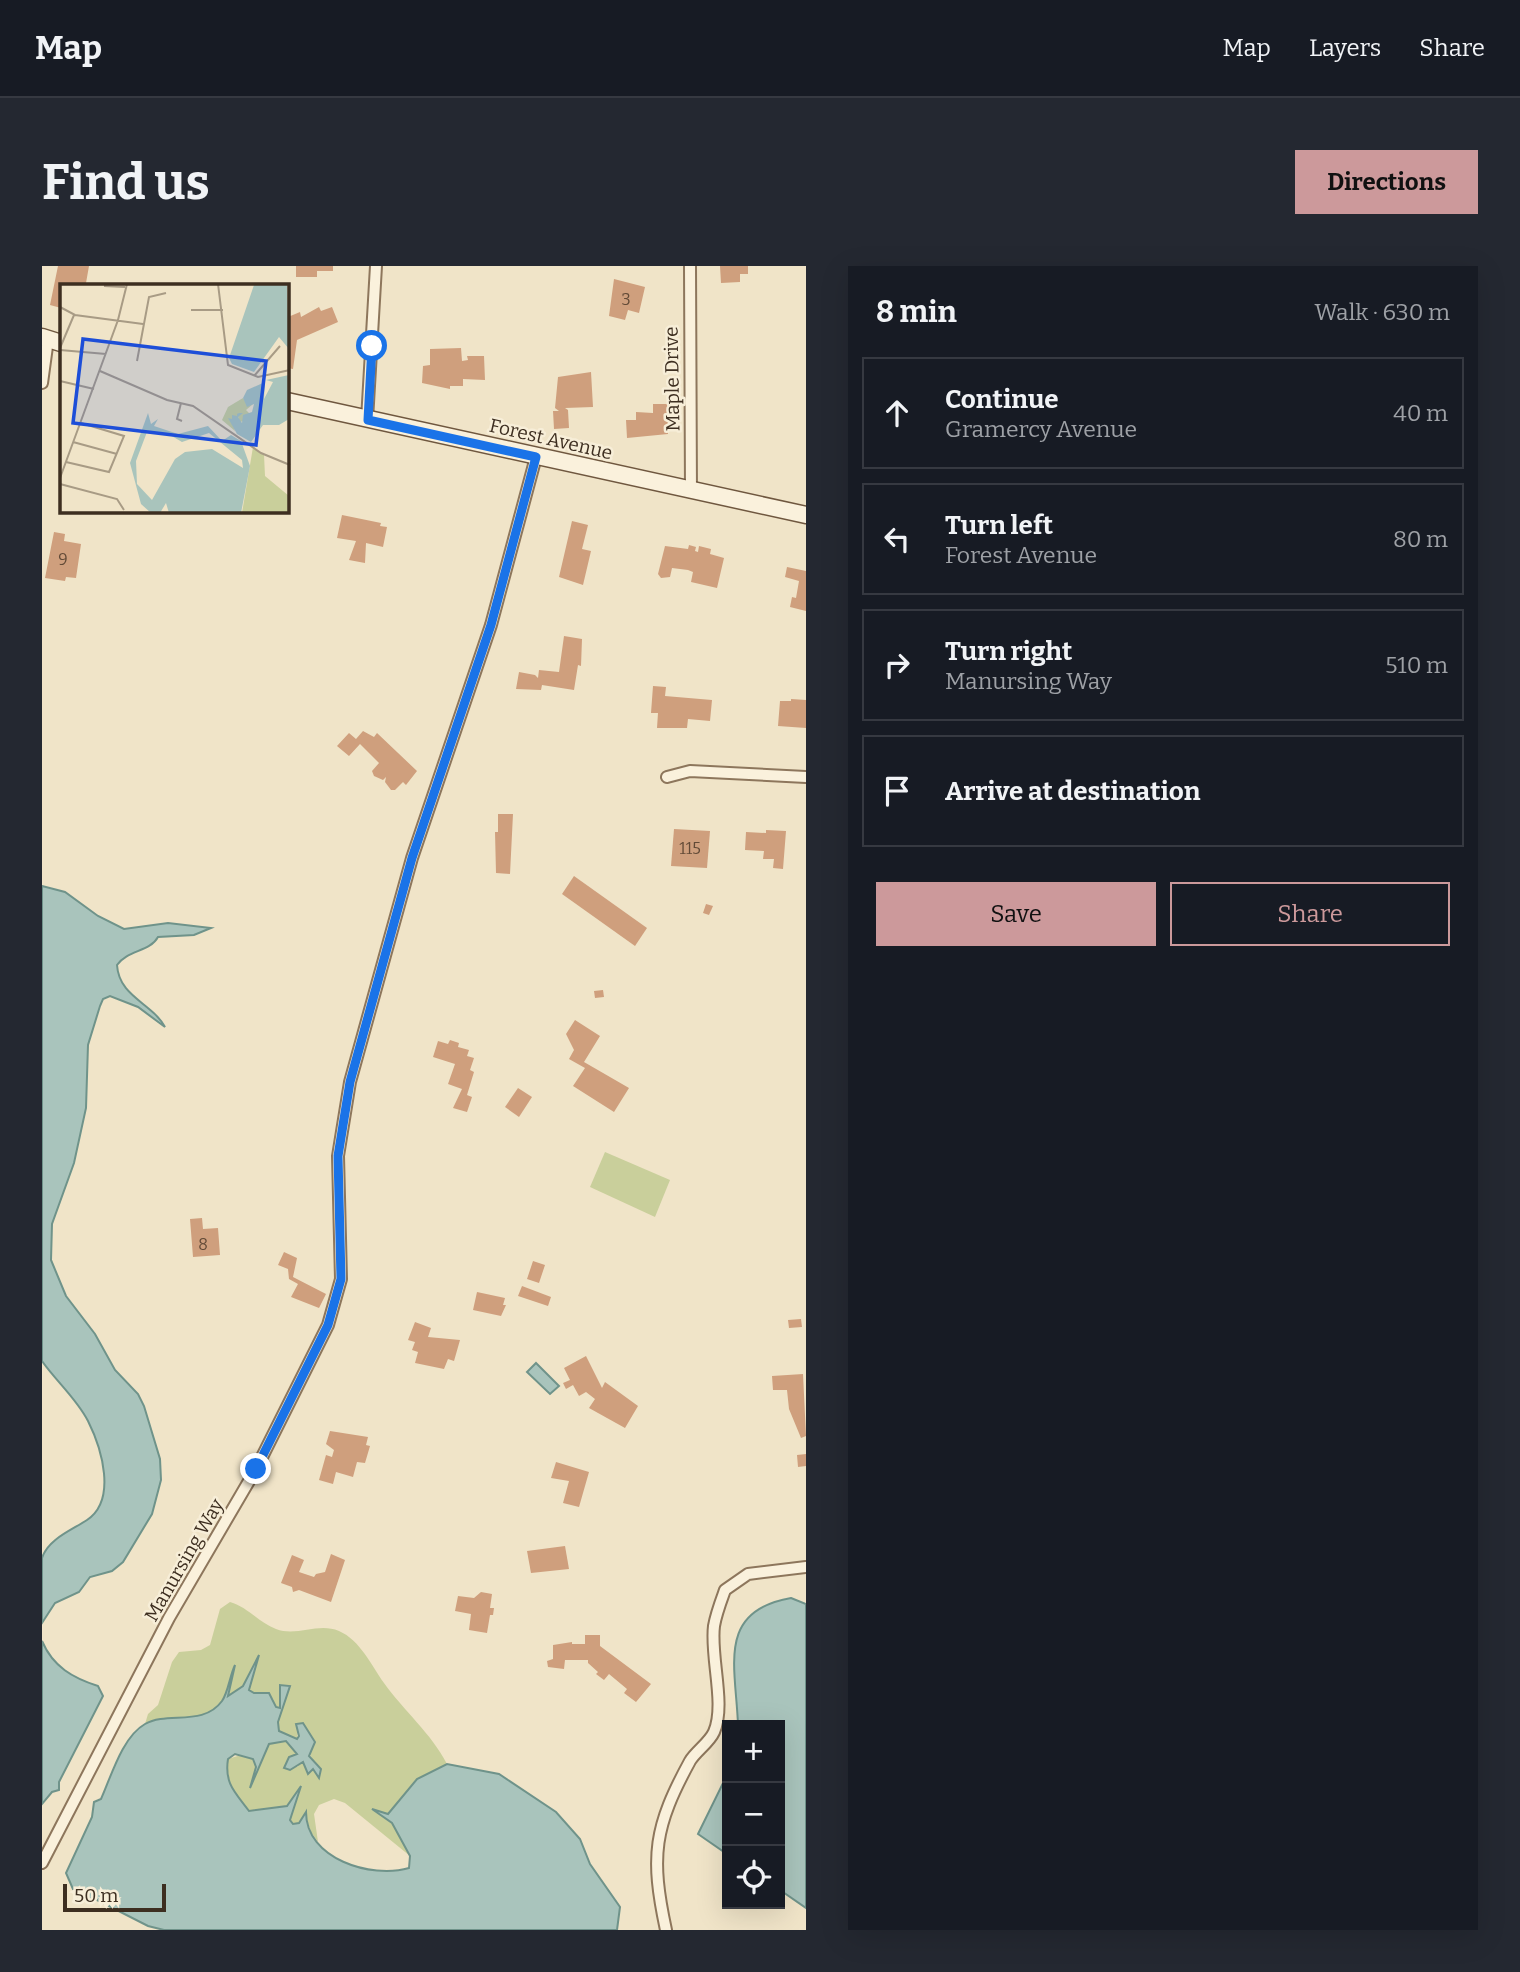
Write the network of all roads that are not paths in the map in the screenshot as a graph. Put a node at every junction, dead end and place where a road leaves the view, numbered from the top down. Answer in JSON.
{"nodes":[{"id":1,"x":376,"y":266,"type":"edge"},
{"id":2,"x":690,"y":266,"type":"edge"},
{"id":3,"x":50,"y":340,"type":"edge"},
{"id":4,"x":42,"y":383,"type":"edge"},
{"id":5,"x":289,"y":401,"type":"edge"},
{"id":6,"x":368,"y":420,"type":"junction"},
{"id":7,"x":536,"y":457,"type":"junction"},
{"id":8,"x":691,"y":492,"type":"junction"},
{"id":9,"x":806,"y":515,"type":"edge"},
{"id":10,"x":667,"y":777,"type":"dead end"},
{"id":11,"x":806,"y":777,"type":"edge"},
{"id":12,"x":806,"y":1567,"type":"edge"},
{"id":13,"x":42,"y":1863,"type":"edge"},
{"id":14,"x":666,"y":1930,"type":"edge"}],
"edges":[{"from":1,"to":6,"type":"street"},
{"from":2,"to":8,"type":"street","name":"Maple Drive"},
{"from":3,"to":4,"type":"street"},
{"from":5,"to":6,"type":"street","name":"Forest Avenue"},
{"from":6,"to":7,"type":"street","name":"Forest Avenue"},
{"from":7,"to":8,"type":"street","name":"Forest Avenue"},
{"from":7,"to":13,"type":"street","name":"Manursing Way"},
{"from":8,"to":9,"type":"street","name":"Forest Avenue"},
{"from":10,"to":11,"type":"street"},
{"from":12,"to":14,"type":"street"}]}
